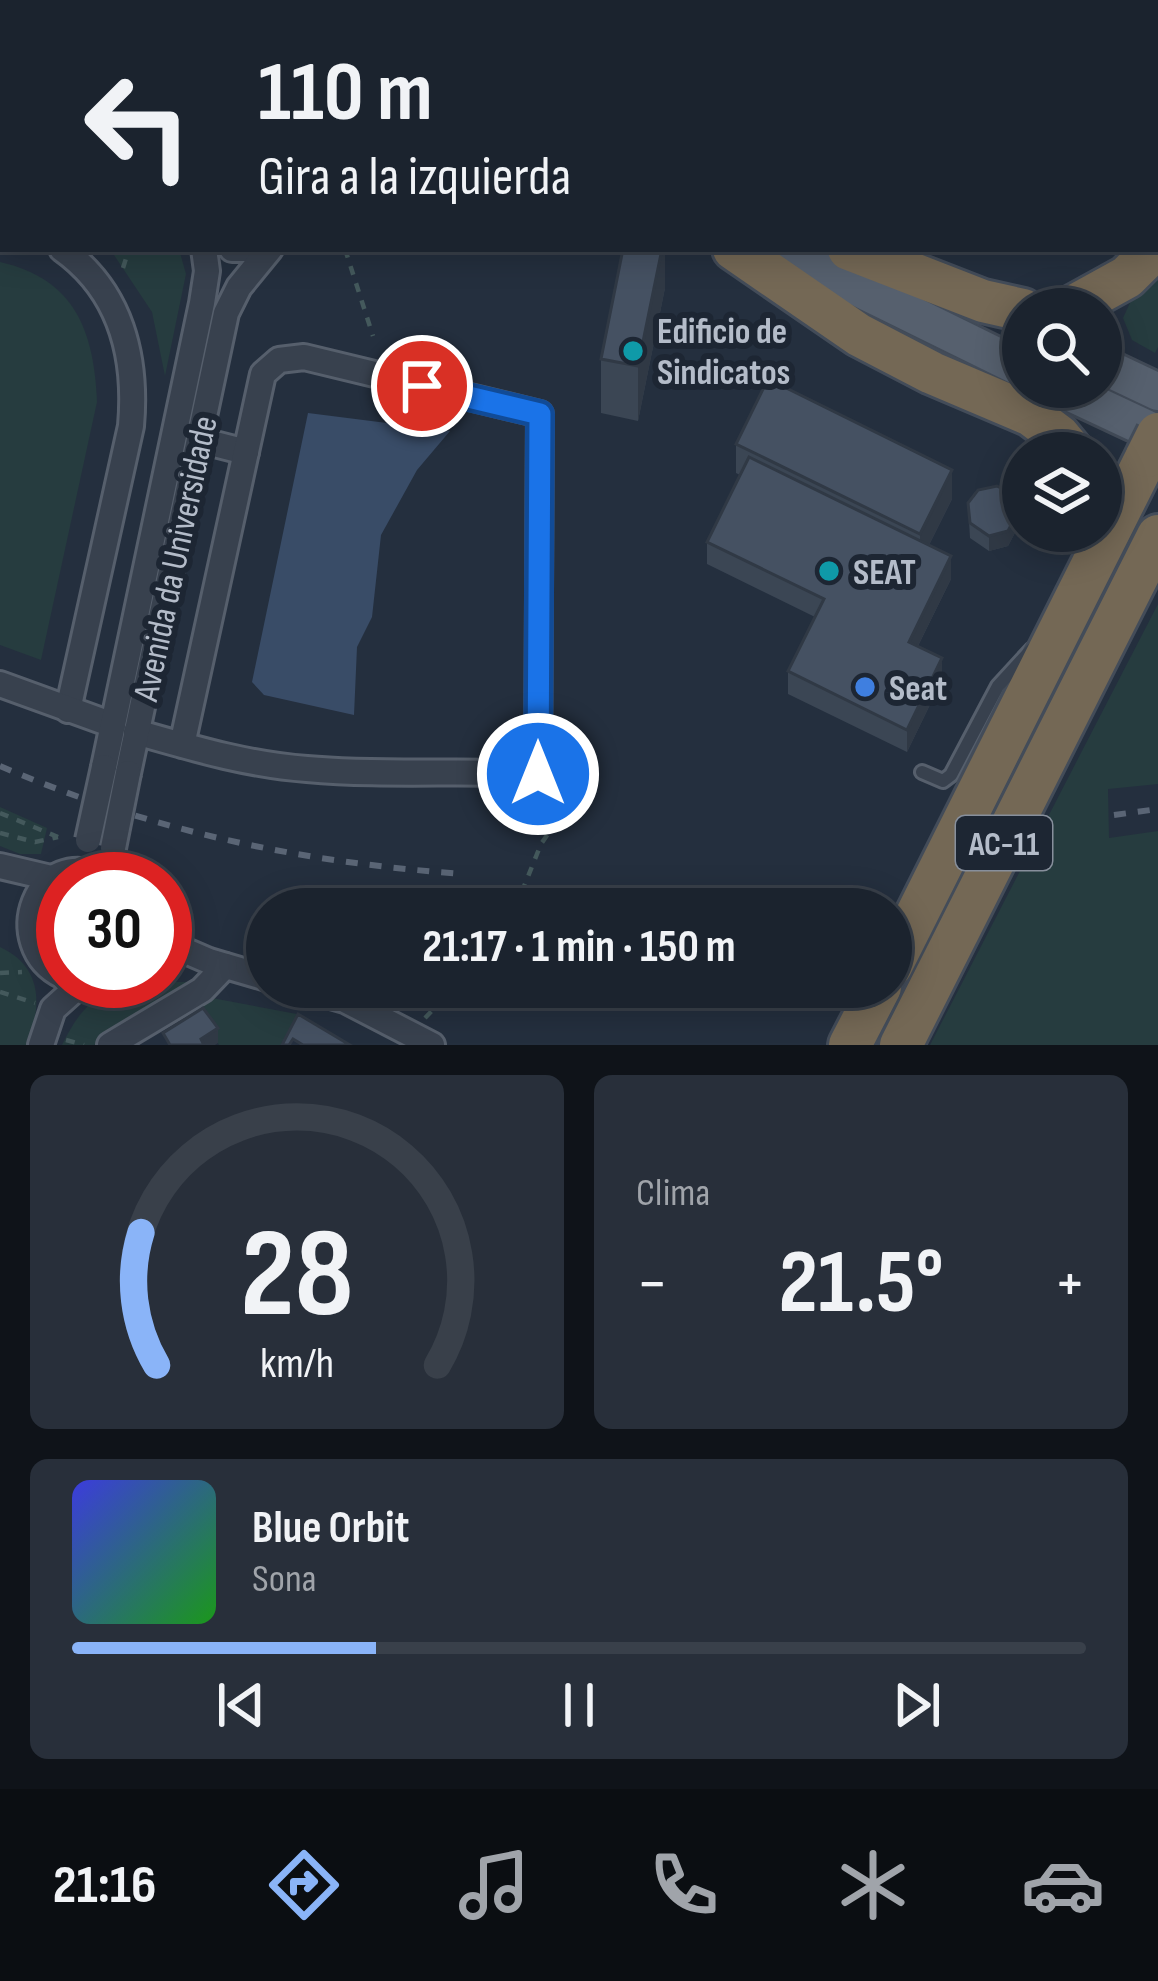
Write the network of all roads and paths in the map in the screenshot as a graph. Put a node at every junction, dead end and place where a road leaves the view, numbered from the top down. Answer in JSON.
{"nodes":[{"id":1,"x":65,"y":252,"type":"edge"},
{"id":2,"x":128,"y":252,"type":"edge"},
{"id":3,"x":204,"y":252,"type":"edge"},
{"id":4,"x":268,"y":252,"type":"edge"},
{"id":5,"x":346,"y":252,"type":"edge"},
{"id":6,"x":738,"y":252,"type":"edge"},
{"id":7,"x":784,"y":252,"type":"edge"},
{"id":8,"x":854,"y":252,"type":"edge"},
{"id":9,"x":856,"y":252,"type":"edge"},
{"id":10,"x":1152,"y":252,"type":"edge"},
{"id":11,"x":122,"y":268,"type":"dead end"},
{"id":12,"x":1107,"y":288,"type":"edge"},
{"id":13,"x":1002,"y":305,"type":"edge"},
{"id":14,"x":1002,"y":320,"type":"edge"},
{"id":15,"x":373,"y":336,"type":"dead end"},
{"id":16,"x":1002,"y":359,"type":"edge"},
{"id":17,"x":1122,"y":375,"type":"edge"},
{"id":18,"x":1158,"y":392,"type":"edge"},
{"id":19,"x":1095,"y":408,"type":"edge"},
{"id":20,"x":131,"y":426,"type":"junction"},
{"id":21,"x":1054,"y":432,"type":"edge"},
{"id":22,"x":187,"y":437,"type":"junction"},
{"id":23,"x":1154,"y":441,"type":"edge"},
{"id":24,"x":246,"y":452,"type":"junction"},
{"id":25,"x":1158,"y":536,"type":"edge"},
{"id":26,"x":1086,"y":552,"type":"edge"},
{"id":27,"x":1084,"y":578,"type":"junction"},
{"id":28,"x":1051,"y":643,"type":"junction"},
{"id":29,"x":0,"y":684,"type":"edge"},
{"id":30,"x":68,"y":710,"type":"junction"},
{"id":31,"x":124,"y":729,"type":"junction"},
{"id":32,"x":182,"y":745,"type":"junction"},
{"id":33,"x":116,"y":770,"type":"junction"},
{"id":34,"x":922,"y":772,"type":"dead end"},
{"id":35,"x":564,"y":811,"type":"dead end"},
{"id":36,"x":0,"y":814,"type":"edge"},
{"id":37,"x":0,"y":832,"type":"edge"},
{"id":38,"x":83,"y":852,"type":"edge"},
{"id":39,"x":113,"y":852,"type":"edge"},
{"id":40,"x":0,"y":866,"type":"edge"},
{"id":41,"x":36,"y":871,"type":"edge"},
{"id":42,"x":523,"y":888,"type":"edge"},
{"id":43,"x":36,"y":894,"type":"edge"},
{"id":44,"x":912,"y":923,"type":"edge"},
{"id":45,"x":7,"y":938,"type":"dead end"},
{"id":46,"x":192,"y":953,"type":"edge"},
{"id":47,"x":36,"y":954,"type":"edge"},
{"id":48,"x":192,"y":962,"type":"edge"},
{"id":49,"x":36,"y":963,"type":"edge"},
{"id":50,"x":217,"y":963,"type":"junction"},
{"id":51,"x":36,"y":968,"type":"edge"},
{"id":52,"x":246,"y":972,"type":"edge"},
{"id":53,"x":0,"y":973,"type":"edge"},
{"id":54,"x":0,"y":992,"type":"edge"},
{"id":55,"x":36,"y":1001,"type":"edge"},
{"id":56,"x":46,"y":1008,"type":"edge"},
{"id":57,"x":358,"y":1008,"type":"edge"},
{"id":58,"x":439,"y":1008,"type":"edge"},
{"id":59,"x":869,"y":1008,"type":"edge"},
{"id":60,"x":415,"y":1041,"type":"edge"},
{"id":61,"x":53,"y":1042,"type":"edge"},
{"id":62,"x":850,"y":1043,"type":"edge"},
{"id":63,"x":84,"y":1045,"type":"edge"},
{"id":64,"x":110,"y":1045,"type":"edge"},
{"id":65,"x":901,"y":1045,"type":"edge"}],
"edges":[{"from":1,"to":20,"type":"street"},
{"from":2,"to":11,"type":"path"},
{"from":3,"to":22,"type":"street","name":"Avenida da Universidade"},
{"from":4,"to":22,"type":"street","name":"Avenida da Universidade"},
{"from":5,"to":15,"type":"path"},
{"from":6,"to":21,"type":"highway"},
{"from":7,"to":16,"type":"main road"},
{"from":8,"to":14,"type":"main road"},
{"from":9,"to":13,"type":"highway"},
{"from":10,"to":12,"type":"highway"},
{"from":17,"to":18,"type":"main road"},
{"from":19,"to":23,"type":"main road"},
{"from":20,"to":22,"type":"street"},
{"from":20,"to":30,"type":"street"},
{"from":22,"to":24,"type":"street"},
{"from":22,"to":31,"type":"street","name":"Avenida da Universidade"},
{"from":23,"to":27,"type":"highway","number":"AC-11"},
{"from":24,"to":32,"type":"street"},
{"from":24,"to":32,"type":"street"},
{"from":25,"to":65,"type":"highway","number":"AC-11"},
{"from":26,"to":27,"type":"highway"},
{"from":27,"to":28,"type":"highway","number":"AC-11"},
{"from":28,"to":34,"type":"lane"},
{"from":28,"to":44,"type":"highway","number":"AC-11"},
{"from":29,"to":30,"type":"street"},
{"from":30,"to":31,"type":"street"},
{"from":31,"to":32,"type":"street"},
{"from":31,"to":33,"type":"street","name":"Avenida da Universidade"},
{"from":33,"to":38,"type":"street","name":"Avenida da Universidade","bridge":true},
{"from":33,"to":39,"type":"street","name":"Avenida da Universidade","bridge":true},
{"from":35,"to":42,"type":"path"},
{"from":36,"to":37,"type":"path"},
{"from":40,"to":41,"type":"street"},
{"from":43,"to":47,"type":"street","name":"Avenida da Universidade"},
{"from":45,"to":49,"type":"street"},
{"from":46,"to":50,"type":"street"},
{"from":48,"to":50,"type":"street"},
{"from":50,"to":52,"type":"street"},
{"from":50,"to":64,"type":"street"},
{"from":51,"to":53,"type":"path"},
{"from":54,"to":55,"type":"path"},
{"from":56,"to":61,"type":"street"},
{"from":57,"to":60,"type":"street"},
{"from":58,"to":60,"type":"path"},
{"from":59,"to":62,"type":"highway"},
{"from":61,"to":63,"type":"path"}]}
